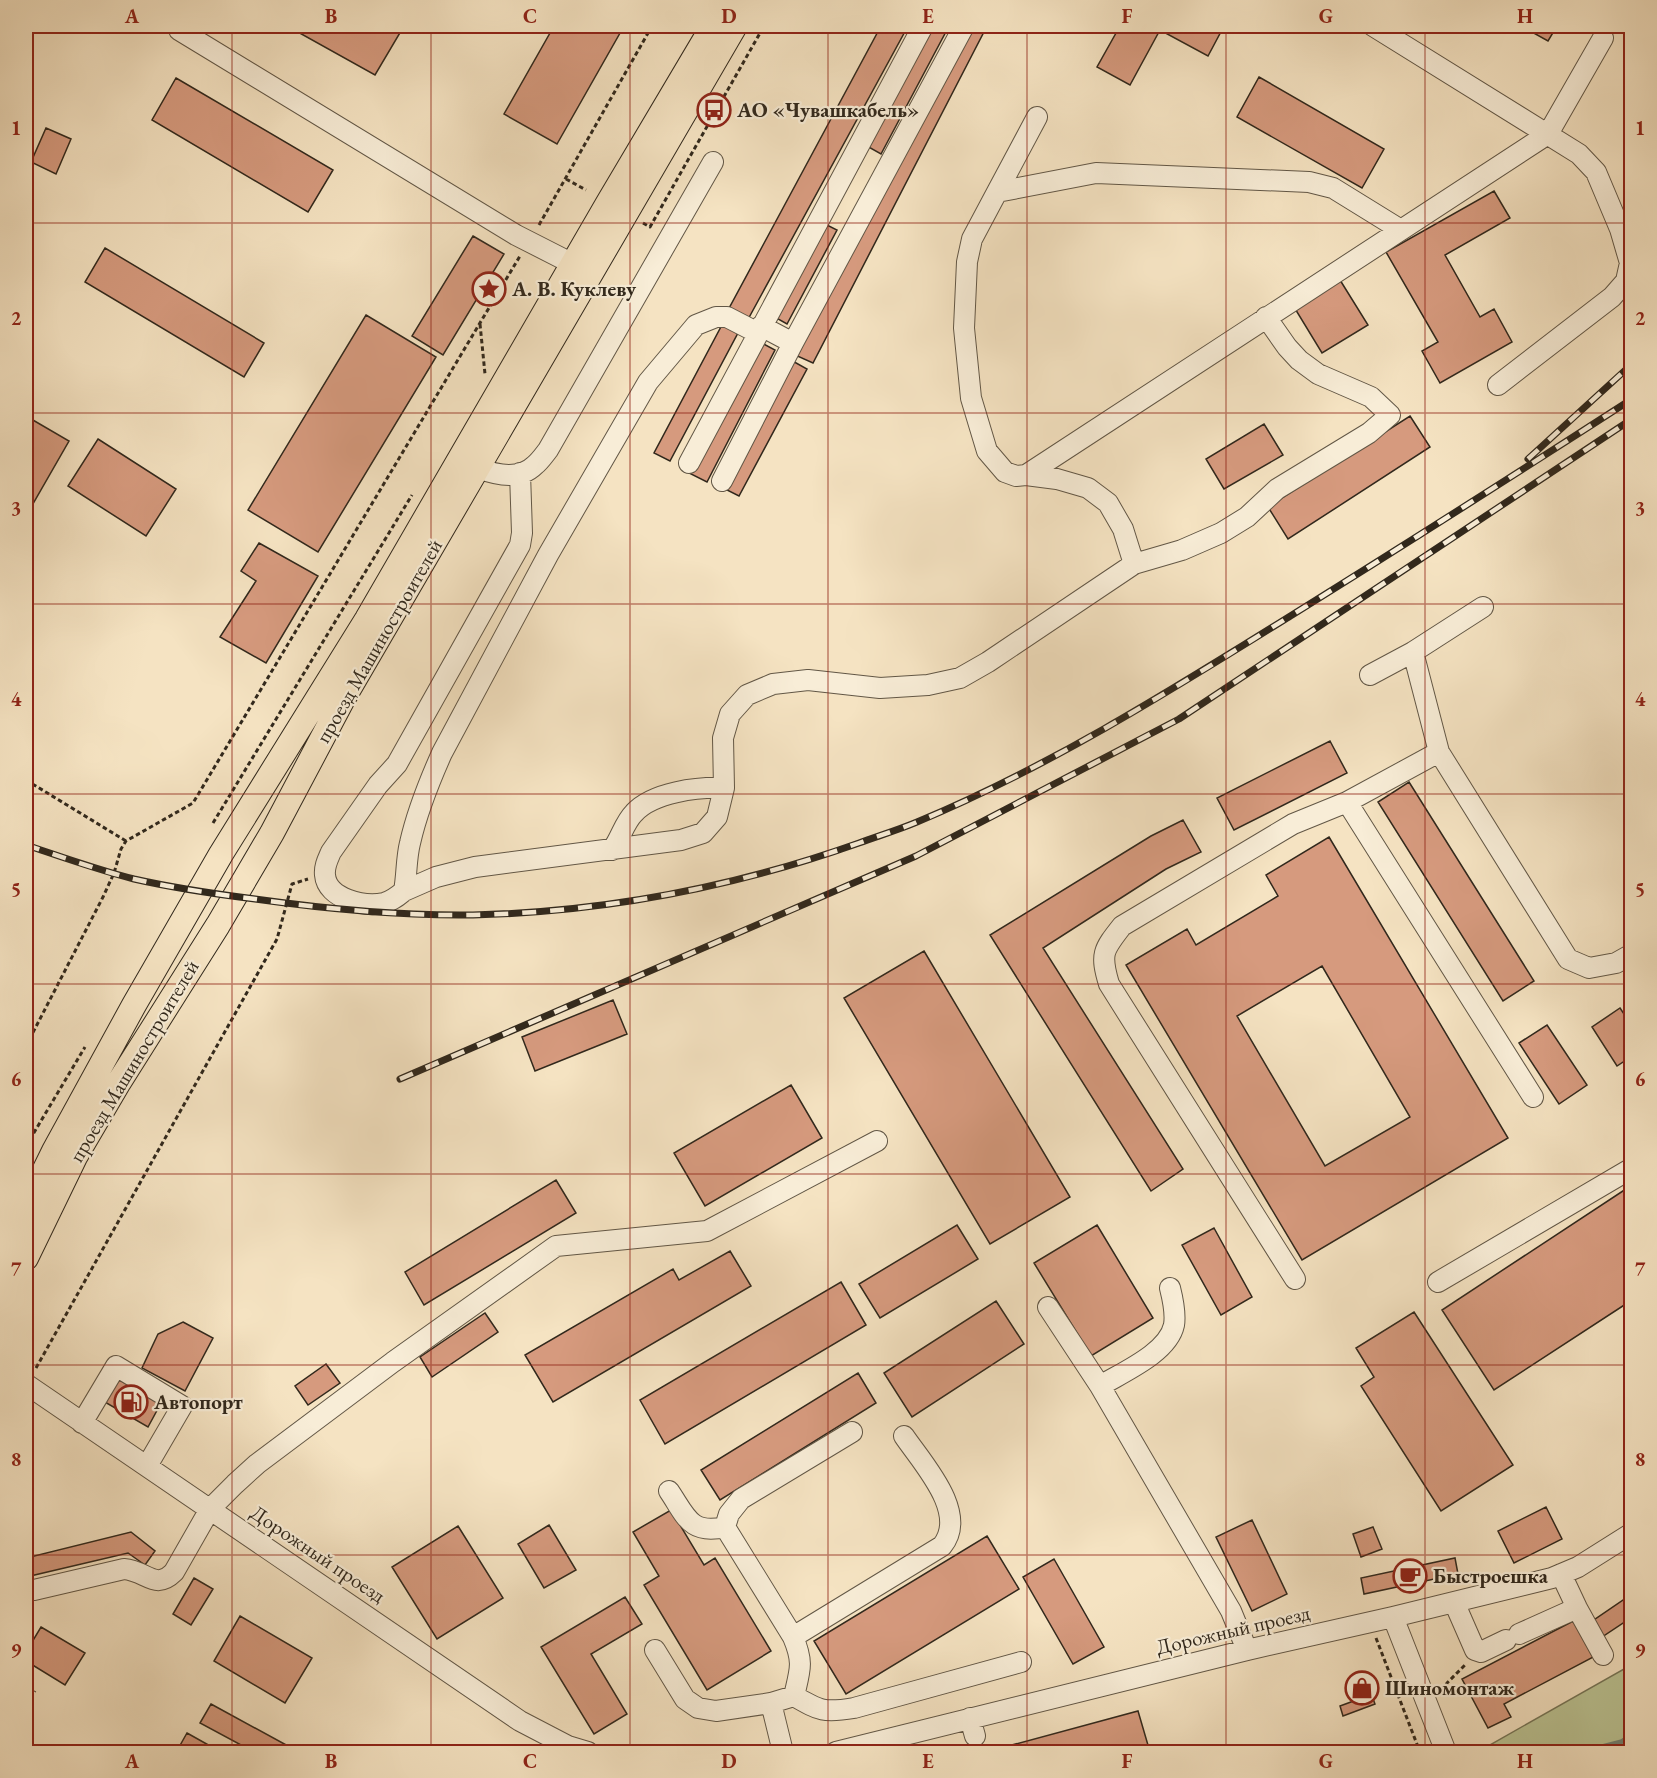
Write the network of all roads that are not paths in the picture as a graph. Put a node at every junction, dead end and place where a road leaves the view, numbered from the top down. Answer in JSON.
{"nodes":[{"id":1,"x":181,"y":26,"type":"edge"},
{"id":2,"x":713,"y":26,"type":"edge"},
{"id":3,"x":735,"y":26,"type":"edge"},
{"id":4,"x":922,"y":26,"type":"edge"},
{"id":5,"x":964,"y":26,"type":"edge"},
{"id":6,"x":1373,"y":26,"type":"edge"},
{"id":7,"x":1603,"y":38,"type":"dead end"},
{"id":8,"x":1037,"y":117,"type":"dead end"},
{"id":9,"x":1548,"y":134,"type":"junction"},
{"id":10,"x":713,"y":162,"type":"dead end"},
{"id":11,"x":998,"y":192,"type":"junction"},
{"id":12,"x":1401,"y":230,"type":"junction"},
{"id":13,"x":582,"y":269,"type":"junction"},
{"id":14,"x":1266,"y":318,"type":"junction"},
{"id":15,"x":760,"y":330,"type":"junction"},
{"id":16,"x":793,"y":342,"type":"junction"},
{"id":17,"x":1498,"y":385,"type":"dead end"},
{"id":18,"x":470,"y":462,"type":"junction"},
{"id":19,"x":689,"y":463,"type":"dead end"},
{"id":20,"x":520,"y":473,"type":"junction"},
{"id":21,"x":1026,"y":475,"type":"junction"},
{"id":22,"x":722,"y":480,"type":"dead end"},
{"id":23,"x":1134,"y":564,"type":"junction"},
{"id":24,"x":1483,"y":608,"type":"dead end"},
{"id":25,"x":1413,"y":652,"type":"junction"},
{"id":26,"x":1370,"y":675,"type":"dead end"},
{"id":27,"x":1439,"y":752,"type":"junction"},
{"id":28,"x":724,"y":788,"type":"junction"},
{"id":29,"x":1347,"y":802,"type":"junction"},
{"id":30,"x":612,"y":849,"type":"junction"},
{"id":31,"x":404,"y":891,"type":"junction"},
{"id":32,"x":1632,"y":954,"type":"edge"},
{"id":33,"x":1533,"y":1097,"type":"dead end"},
{"id":34,"x":877,"y":1141,"type":"dead end"},
{"id":35,"x":1632,"y":1168,"type":"edge"},
{"id":36,"x":26,"y":1208,"type":"edge"},
{"id":37,"x":26,"y":1258,"type":"edge"},
{"id":38,"x":1295,"y":1279,"type":"dead end"},
{"id":39,"x":1438,"y":1282,"type":"dead end"},
{"id":40,"x":1170,"y":1288,"type":"dead end"},
{"id":41,"x":1048,"y":1307,"type":"dead end"},
{"id":42,"x":30,"y":1378,"type":"edge"},
{"id":43,"x":1100,"y":1386,"type":"junction"},
{"id":44,"x":82,"y":1423,"type":"junction"},
{"id":45,"x":852,"y":1432,"type":"dead end"},
{"id":46,"x":904,"y":1436,"type":"dead end"},
{"id":47,"x":147,"y":1466,"type":"junction"},
{"id":48,"x":669,"y":1491,"type":"dead end"},
{"id":49,"x":210,"y":1509,"type":"junction"},
{"id":50,"x":725,"y":1527,"type":"junction"},
{"id":51,"x":1632,"y":1533,"type":"edge"},
{"id":52,"x":1561,"y":1574,"type":"junction"},
{"id":53,"x":34,"y":1590,"type":"dead end"},
{"id":54,"x":1454,"y":1602,"type":"junction"},
{"id":55,"x":1577,"y":1608,"type":"junction"},
{"id":56,"x":1393,"y":1617,"type":"junction"},
{"id":57,"x":792,"y":1637,"type":"junction"},
{"id":58,"x":655,"y":1650,"type":"dead end"},
{"id":59,"x":1247,"y":1650,"type":"junction"},
{"id":60,"x":1603,"y":1655,"type":"dead end"},
{"id":61,"x":1021,"y":1662,"type":"dead end"},
{"id":62,"x":794,"y":1696,"type":"junction"},
{"id":63,"x":771,"y":1703,"type":"junction"},
{"id":64,"x":588,"y":1752,"type":"edge"},
{"id":65,"x":783,"y":1752,"type":"edge"},
{"id":66,"x":836,"y":1752,"type":"edge"},
{"id":67,"x":1446,"y":1752,"type":"edge"}],
"edges":[{"from":1,"to":13,"type":"street"},
{"from":2,"to":13,"type":"main road","name":"проезд Машиностроителей"},
{"from":3,"to":13,"type":"main road","name":"проезд Машиностроителей"},
{"from":4,"to":15,"type":"street"},
{"from":5,"to":16,"type":"street"},
{"from":6,"to":9,"type":"street"},
{"from":7,"to":9,"type":"street"},
{"from":8,"to":11,"type":"street"},
{"from":9,"to":12,"type":"street"},
{"from":9,"to":17,"type":"street"},
{"from":10,"to":20,"type":"street"},
{"from":11,"to":12,"type":"street"},
{"from":11,"to":21,"type":"street"},
{"from":12,"to":14,"type":"street"},
{"from":13,"to":18,"type":"main road","name":"проезд Машиностроителей"},
{"from":14,"to":21,"type":"street"},
{"from":14,"to":23,"type":"street"},
{"from":15,"to":16,"type":"street"},
{"from":15,"to":19,"type":"street"},
{"from":15,"to":31,"type":"street"},
{"from":16,"to":22,"type":"street"},
{"from":18,"to":20,"type":"street"},
{"from":18,"to":36,"type":"main road","name":"проезд Машиностроителей"},
{"from":18,"to":37,"type":"main road","name":"проезд Машиностроителей"},
{"from":20,"to":31,"type":"street"},
{"from":21,"to":23,"type":"street"},
{"from":23,"to":28,"type":"street"},
{"from":24,"to":25,"type":"street"},
{"from":25,"to":26,"type":"street"},
{"from":25,"to":27,"type":"street"},
{"from":27,"to":29,"type":"street"},
{"from":27,"to":32,"type":"street"},
{"from":28,"to":30,"type":"street"},
{"from":28,"to":30,"type":"street"},
{"from":29,"to":33,"type":"street"},
{"from":29,"to":38,"type":"street"},
{"from":30,"to":31,"type":"street"},
{"from":34,"to":49,"type":"street"},
{"from":35,"to":39,"type":"street"},
{"from":40,"to":43,"type":"street"},
{"from":41,"to":43,"type":"street"},
{"from":42,"to":44,"type":"street","name":"Дорожный проезд"},
{"from":43,"to":59,"type":"street"},
{"from":44,"to":47,"type":"street","name":"Дорожный проезд"},
{"from":44,"to":47,"type":"street"},
{"from":45,"to":50,"type":"street"},
{"from":46,"to":57,"type":"street"},
{"from":47,"to":49,"type":"street","name":"Дорожный проезд"},
{"from":48,"to":50,"type":"street"},
{"from":49,"to":53,"type":"street"},
{"from":49,"to":64,"type":"street","name":"Дорожный проезд"},
{"from":50,"to":57,"type":"street"},
{"from":51,"to":52,"type":"street","name":"Дорожный проезд"},
{"from":52,"to":54,"type":"street","name":"Дорожный проезд"},
{"from":52,"to":55,"type":"street"},
{"from":54,"to":55,"type":"street"},
{"from":54,"to":56,"type":"street","name":"Дорожный проезд"},
{"from":55,"to":60,"type":"street"},
{"from":56,"to":59,"type":"street","name":"Дорожный проезд"},
{"from":56,"to":67,"type":"street"},
{"from":57,"to":62,"type":"street"},
{"from":58,"to":63,"type":"street"},
{"from":59,"to":66,"type":"street","name":"Дорожный проезд"},
{"from":61,"to":62,"type":"street"},
{"from":62,"to":63,"type":"street"},
{"from":63,"to":65,"type":"street"}]}
